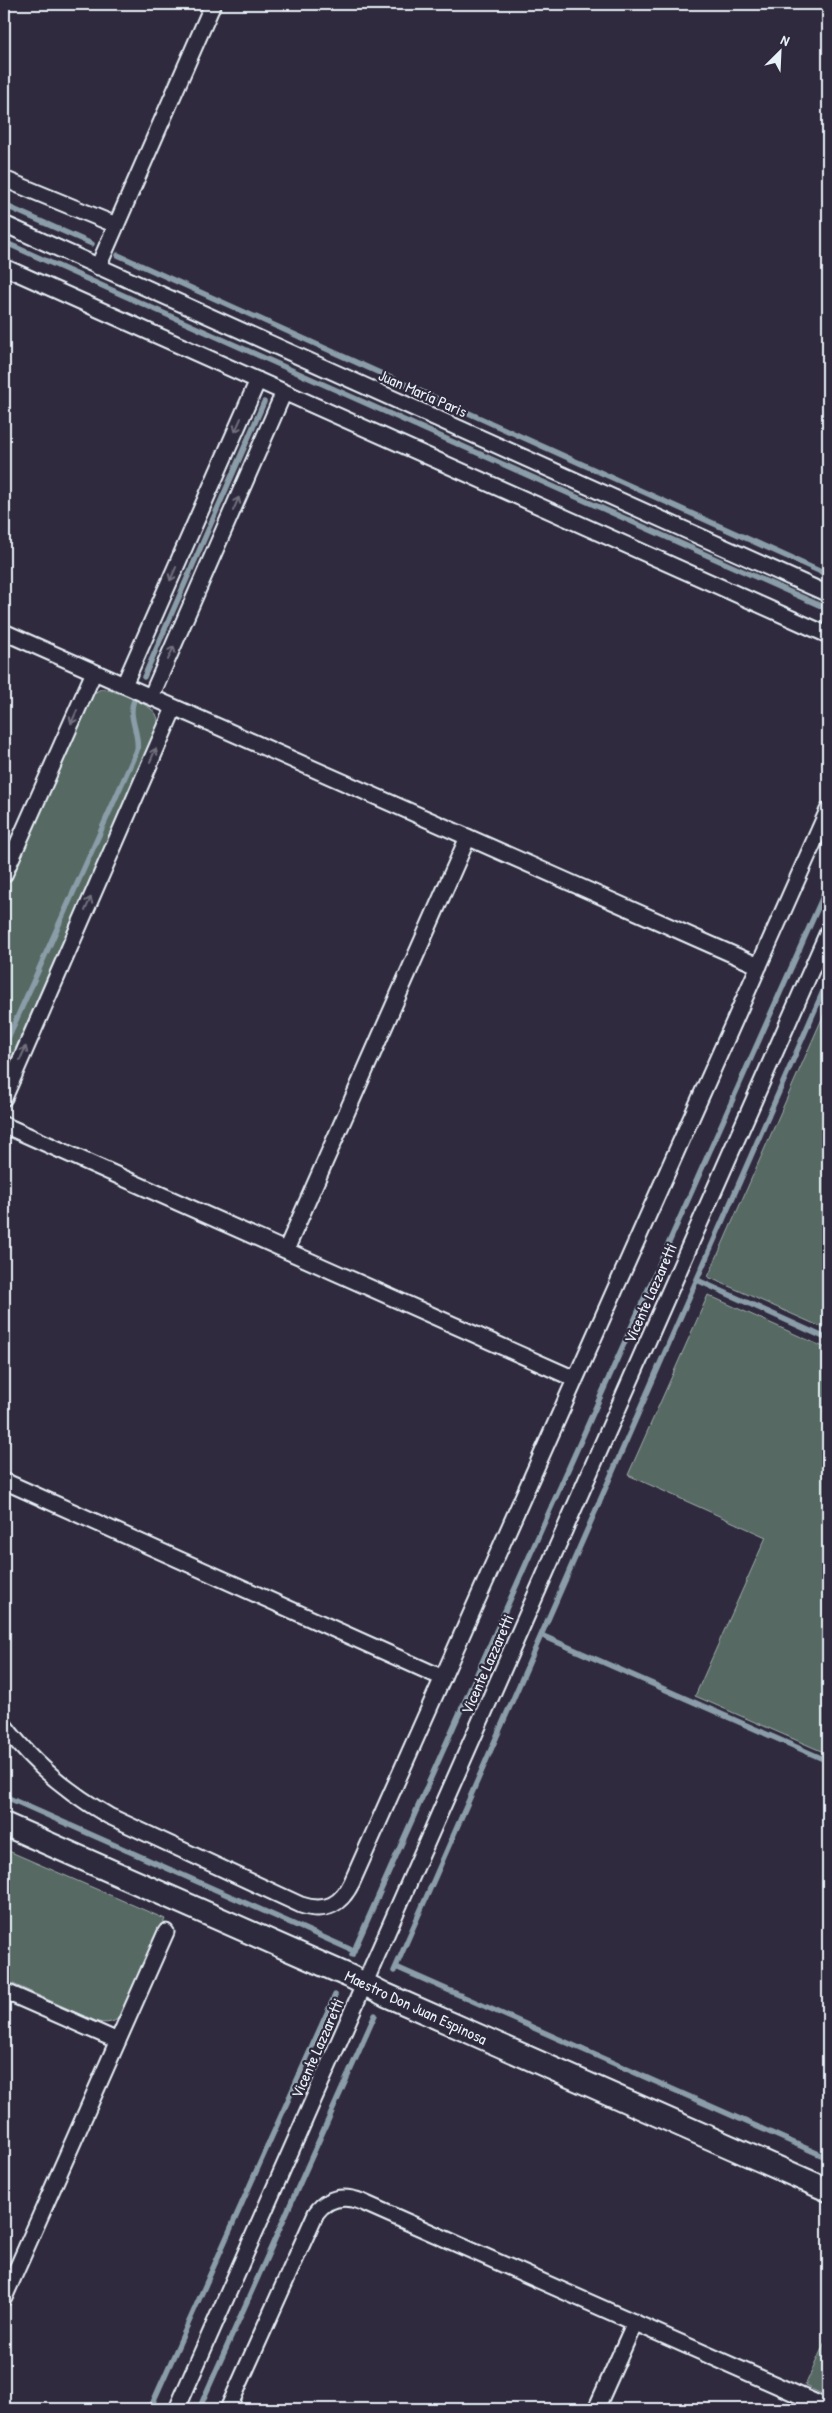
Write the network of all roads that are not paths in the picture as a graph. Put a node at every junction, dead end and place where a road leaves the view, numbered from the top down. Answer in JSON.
{"nodes":[{"id":1,"x":214,"y":4,"type":"edge"},
{"id":2,"x":4,"y":179,"type":"edge"},
{"id":3,"x":4,"y":224,"type":"edge"},
{"id":4,"x":116,"y":226,"type":"junction"},
{"id":5,"x":98,"y":266,"type":"junction"},
{"id":6,"x":4,"y":267,"type":"edge"},
{"id":7,"x":258,"y":380,"type":"junction"},
{"id":8,"x":284,"y":392,"type":"junction"},
{"id":9,"x":828,"y":594,"type":"edge"},
{"id":10,"x":4,"y":632,"type":"edge"},
{"id":11,"x":828,"y":635,"type":"edge"},
{"id":12,"x":94,"y":672,"type":"junction"},
{"id":13,"x":124,"y":685,"type":"junction"},
{"id":14,"x":151,"y":697,"type":"junction"},
{"id":15,"x":174,"y":708,"type":"junction"},
{"id":16,"x":828,"y":810,"type":"edge"},
{"id":17,"x":468,"y":837,"type":"junction"},
{"id":18,"x":4,"y":875,"type":"edge"},
{"id":19,"x":828,"y":932,"type":"edge"},
{"id":20,"x":759,"y":966,"type":"junction"},
{"id":21,"x":4,"y":1098,"type":"edge"},
{"id":22,"x":4,"y":1125,"type":"edge"},
{"id":23,"x":286,"y":1250,"type":"junction"},
{"id":24,"x":575,"y":1379,"type":"junction"},
{"id":25,"x":4,"y":1481,"type":"edge"},
{"id":26,"x":443,"y":1678,"type":"junction"},
{"id":27,"x":4,"y":1725,"type":"edge"},
{"id":28,"x":4,"y":1824,"type":"edge"},
{"id":29,"x":166,"y":1932,"type":"dead end"},
{"id":30,"x":364,"y":1984,"type":"junction"},
{"id":31,"x":4,"y":1991,"type":"edge"},
{"id":32,"x":118,"y":2041,"type":"junction"},
{"id":33,"x":828,"y":2190,"type":"edge"},
{"id":34,"x":4,"y":2298,"type":"edge"},
{"id":35,"x":635,"y":2322,"type":"junction"},
{"id":36,"x":828,"y":2408,"type":"edge"},
{"id":37,"x":177,"y":2409,"type":"edge"},
{"id":38,"x":228,"y":2409,"type":"edge"},
{"id":39,"x":596,"y":2409,"type":"edge"}],
"edges":[{"from":1,"to":4,"type":"street"},
{"from":2,"to":4,"type":"street"},
{"from":3,"to":5,"type":"street","name":"Juan María Paris"},
{"from":4,"to":5,"type":"street"},
{"from":5,"to":9,"type":"street","name":"Juan María Paris"},
{"from":6,"to":7,"type":"street"},
{"from":7,"to":8,"type":"street"},
{"from":7,"to":13,"type":"street","one_way":true},
{"from":8,"to":11,"type":"street"},
{"from":14,"to":8,"type":"street","one_way":true},
{"from":10,"to":12,"type":"street"},
{"from":12,"to":13,"type":"street"},
{"from":12,"to":18,"type":"street","one_way":true},
{"from":13,"to":14,"type":"street"},
{"from":14,"to":15,"type":"street"},
{"from":15,"to":17,"type":"street"},
{"from":21,"to":15,"type":"street","one_way":true},
{"from":16,"to":20,"type":"street"},
{"from":17,"to":20,"type":"street"},
{"from":17,"to":23,"type":"street"},
{"from":19,"to":30,"type":"street","name":"Vicente Lazzaretti"},
{"from":20,"to":24,"type":"street"},
{"from":22,"to":23,"type":"street"},
{"from":23,"to":24,"type":"street"},
{"from":24,"to":26,"type":"street"},
{"from":25,"to":26,"type":"street"},
{"from":26,"to":27,"type":"street"},
{"from":28,"to":30,"type":"main road","name":"Maestro Don Juan Espinosa"},
{"from":29,"to":32,"type":"street"},
{"from":30,"to":33,"type":"main road","name":"Maestro Don Juan Espinosa"},
{"from":30,"to":37,"type":"street","name":"Vicente Lazzaretti"},
{"from":31,"to":32,"type":"street"},
{"from":32,"to":34,"type":"street"},
{"from":35,"to":36,"type":"street"},
{"from":35,"to":38,"type":"street"},
{"from":35,"to":39,"type":"street"}]}
